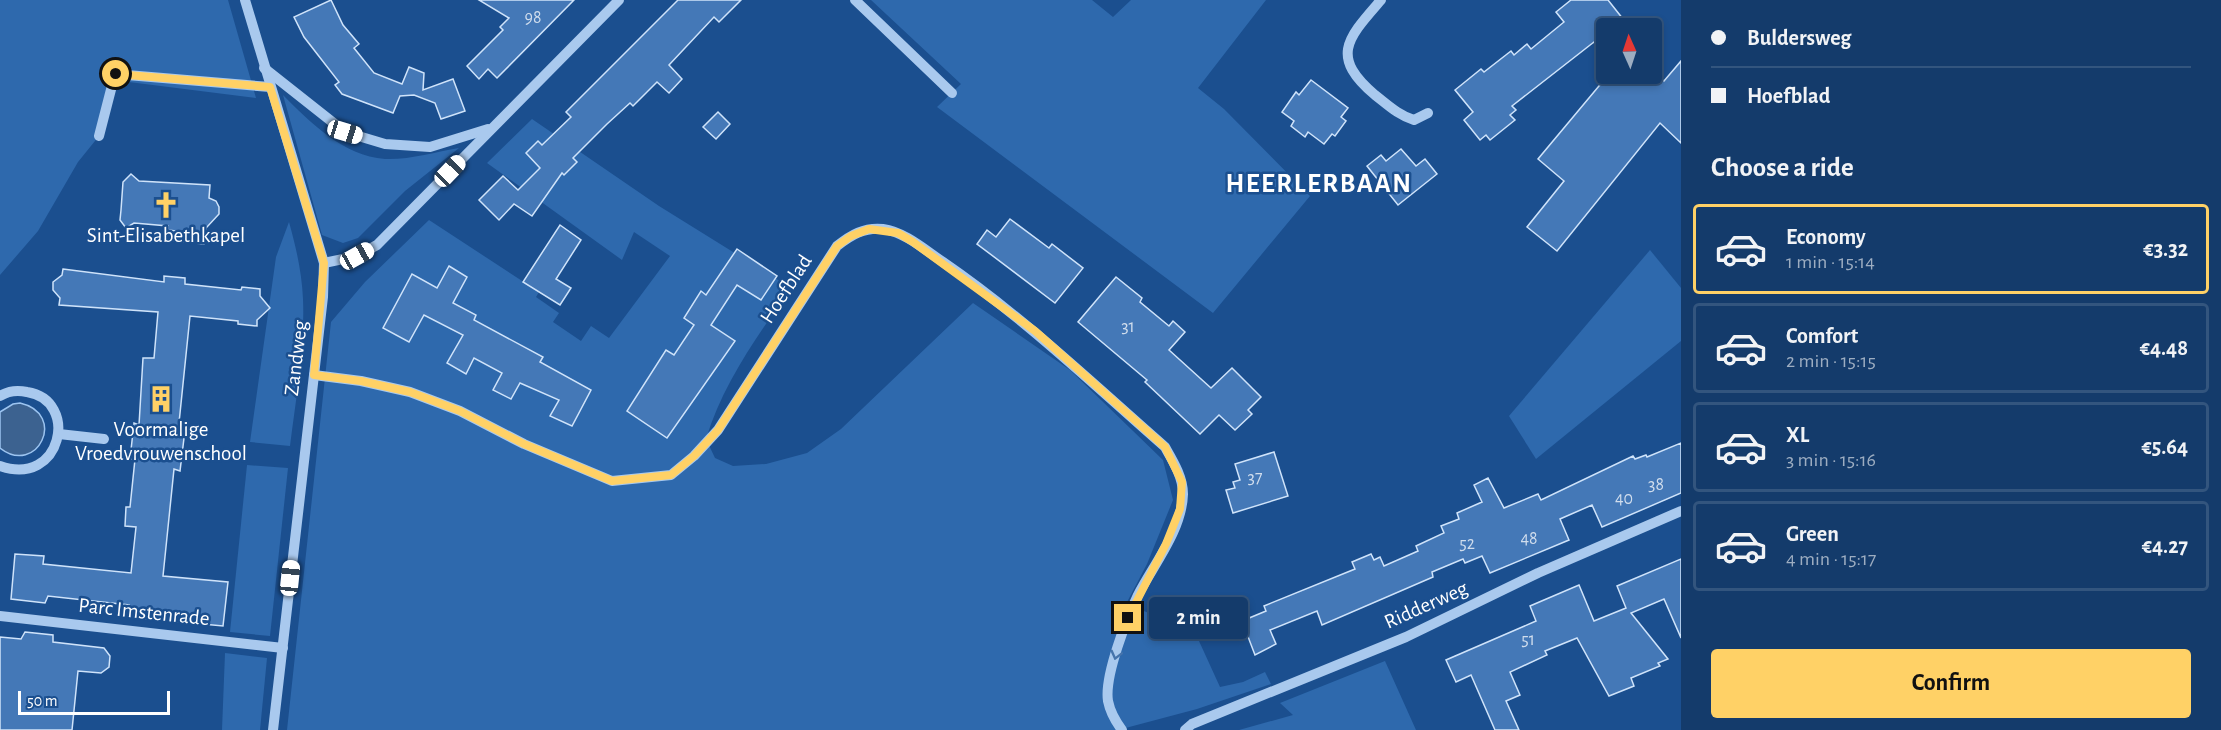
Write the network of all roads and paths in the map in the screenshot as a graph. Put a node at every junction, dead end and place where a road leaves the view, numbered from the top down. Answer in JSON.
{"nodes":[{"id":1,"x":245,"y":0,"type":"edge"},
{"id":2,"x":619,"y":0,"type":"edge"},
{"id":3,"x":855,"y":0,"type":"edge"},
{"id":4,"x":1382,"y":0,"type":"edge"},
{"id":5,"x":263,"y":68,"type":"junction"},
{"id":6,"x":270,"y":87,"type":"junction"},
{"id":7,"x":952,"y":93,"type":"dead end"},
{"id":8,"x":1428,"y":113,"type":"dead end"},
{"id":9,"x":492,"y":128,"type":"junction"},
{"id":10,"x":99,"y":136,"type":"dead end"},
{"id":11,"x":324,"y":263,"type":"junction"},
{"id":12,"x":314,"y":375,"type":"junction"},
{"id":13,"x":0,"y":396,"type":"edge"},
{"id":14,"x":59,"y":434,"type":"junction"},
{"id":15,"x":104,"y":439,"type":"dead end"},
{"id":16,"x":0,"y":466,"type":"edge"},
{"id":17,"x":1681,"y":511,"type":"edge"},
{"id":18,"x":0,"y":616,"type":"edge"},
{"id":19,"x":283,"y":648,"type":"junction"},
{"id":20,"x":273,"y":730,"type":"edge"},
{"id":21,"x":1122,"y":730,"type":"edge"},
{"id":22,"x":1185,"y":730,"type":"edge"}],
"edges":[{"from":1,"to":5,"type":"street","name":"Zandweg"},
{"from":2,"to":9,"type":"street"},
{"from":3,"to":7,"type":"street"},
{"from":4,"to":8,"type":"street"},
{"from":5,"to":6,"type":"street","name":"Zandweg"},
{"from":5,"to":9,"type":"street"},
{"from":6,"to":10,"type":"street"},
{"from":6,"to":11,"type":"street","name":"Zandweg"},
{"from":9,"to":11,"type":"street"},
{"from":11,"to":12,"type":"street","name":"Zandweg"},
{"from":12,"to":19,"type":"street","name":"Zandweg"},
{"from":12,"to":21,"type":"street","name":"Hoefblad","one_way":true},
{"from":13,"to":14,"type":"street"},
{"from":14,"to":15,"type":"street"},
{"from":14,"to":16,"type":"street"},
{"from":17,"to":22,"type":"street","name":"Ridderweg"},
{"from":18,"to":19,"type":"street","name":"Parc Imstenrade"},
{"from":19,"to":20,"type":"street","name":"Zandweg"}]}
